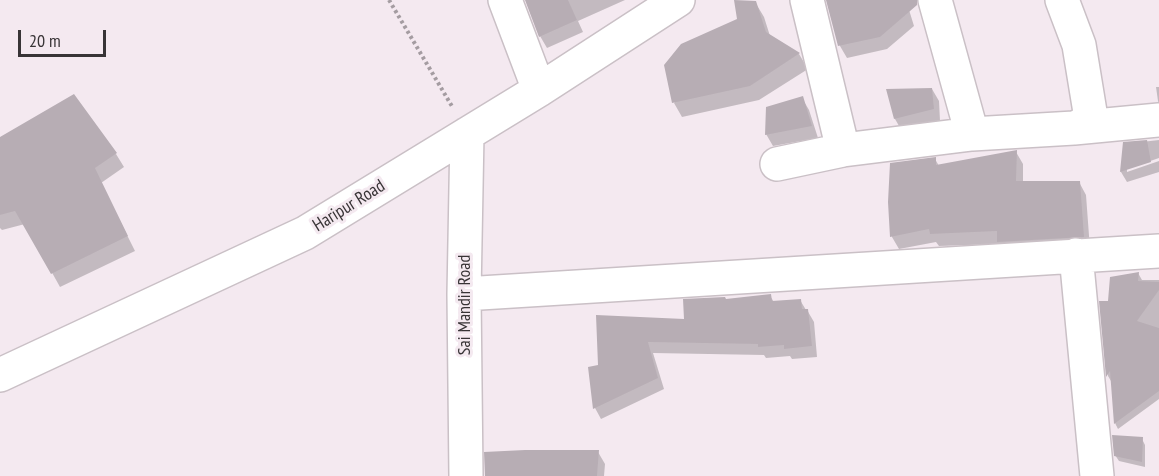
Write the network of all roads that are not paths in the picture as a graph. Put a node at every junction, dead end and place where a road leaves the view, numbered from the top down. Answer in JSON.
{"nodes":[{"id":1,"x":505,"y":0,"type":"edge"},
{"id":2,"x":678,"y":0,"type":"edge"},
{"id":3,"x":807,"y":0,"type":"edge"},
{"id":4,"x":935,"y":0,"type":"edge"},
{"id":5,"x":1062,"y":0,"type":"edge"},
{"id":6,"x":539,"y":90,"type":"junction"},
{"id":7,"x":1159,"y":120,"type":"edge"},
{"id":8,"x":463,"y":124,"type":"junction"},
{"id":9,"x":1074,"y":128,"type":"junction"},
{"id":10,"x":972,"y":134,"type":"junction"},
{"id":11,"x":843,"y":150,"type":"junction"},
{"id":12,"x":777,"y":164,"type":"dead end"},
{"id":13,"x":1159,"y":251,"type":"edge"},
{"id":14,"x":1076,"y":255,"type":"junction"},
{"id":15,"x":464,"y":294,"type":"junction"},
{"id":16,"x":0,"y":375,"type":"edge"},
{"id":17,"x":466,"y":476,"type":"edge"},
{"id":18,"x":1097,"y":476,"type":"edge"}],
"edges":[{"from":1,"to":6,"type":"street"},
{"from":2,"to":6,"type":"street","name":"Haripur Road"},
{"from":3,"to":11,"type":"street"},
{"from":4,"to":10,"type":"street"},
{"from":5,"to":9,"type":"street"},
{"from":6,"to":8,"type":"street","name":"Haripur Road"},
{"from":7,"to":9,"type":"street"},
{"from":8,"to":15,"type":"street","name":"Sai Mandir Road"},
{"from":8,"to":16,"type":"street","name":"Haripur Road"},
{"from":9,"to":10,"type":"street"},
{"from":10,"to":11,"type":"street"},
{"from":11,"to":12,"type":"street"},
{"from":13,"to":14,"type":"street"},
{"from":14,"to":15,"type":"street"},
{"from":14,"to":18,"type":"street"},
{"from":15,"to":17,"type":"street","name":"Sai Mandir Road"}]}
